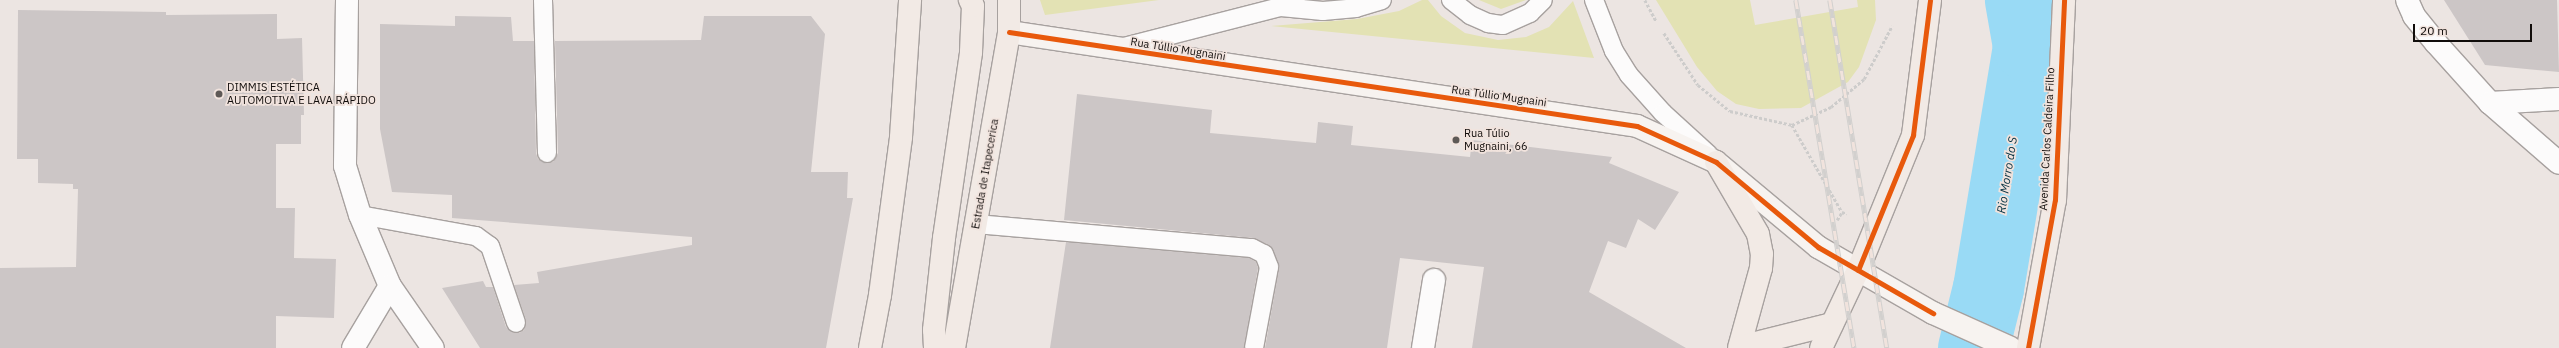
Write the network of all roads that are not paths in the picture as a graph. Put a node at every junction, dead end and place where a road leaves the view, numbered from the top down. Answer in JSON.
{"nodes":[{"id":1,"x":347,"y":0,"type":"edge"},
{"id":2,"x":543,"y":0,"type":"edge"},
{"id":3,"x":910,"y":0,"type":"edge"},
{"id":4,"x":970,"y":0,"type":"edge"},
{"id":5,"x":1009,"y":0,"type":"edge"},
{"id":6,"x":1382,"y":0,"type":"edge"},
{"id":7,"x":1451,"y":0,"type":"edge"},
{"id":8,"x":1543,"y":0,"type":"edge"},
{"id":9,"x":1594,"y":0,"type":"edge"},
{"id":10,"x":1930,"y":0,"type":"edge"},
{"id":11,"x":2064,"y":0,"type":"edge"},
{"id":12,"x":2407,"y":0,"type":"edge"},
{"id":13,"x":1288,"y":4,"type":"edge"},
{"id":14,"x":1009,"y":32,"type":"junction"},
{"id":15,"x":1114,"y":50,"type":"junction"},
{"id":16,"x":2559,"y":99,"type":"edge"},
{"id":17,"x":2490,"y":103,"type":"junction"},
{"id":18,"x":547,"y":153,"type":"dead end"},
{"id":19,"x":1716,"y":162,"type":"junction"},
{"id":20,"x":2559,"y":163,"type":"edge"},
{"id":21,"x":360,"y":215,"type":"junction"},
{"id":22,"x":976,"y":224,"type":"junction"},
{"id":23,"x":1858,"y":270,"type":"junction"},
{"id":24,"x":1434,"y":280,"type":"dead end"},
{"id":25,"x":390,"y":286,"type":"junction"},
{"id":26,"x":516,"y":323,"type":"dead end"},
{"id":27,"x":1832,"y":324,"type":"junction"},
{"id":28,"x":2004,"y":345,"type":"edge"},
{"id":29,"x":1739,"y":347,"type":"edge"},
{"id":30,"x":353,"y":348,"type":"edge"},
{"id":31,"x":433,"y":348,"type":"edge"},
{"id":32,"x":870,"y":348,"type":"edge"},
{"id":33,"x":935,"y":348,"type":"edge"},
{"id":34,"x":954,"y":348,"type":"edge"},
{"id":35,"x":1254,"y":348,"type":"edge"},
{"id":36,"x":1423,"y":348,"type":"edge"},
{"id":37,"x":1821,"y":348,"type":"edge"},
{"id":38,"x":2028,"y":348,"type":"edge"}],
"edges":[{"from":1,"to":21,"type":"street"},
{"from":2,"to":18,"type":"lane"},
{"from":3,"to":32,"type":"main road"},
{"from":4,"to":33,"type":"main road"},
{"from":5,"to":14,"type":"main road","name":"Estrada de Itapecerica"},
{"from":6,"to":13,"type":"lane"},
{"from":7,"to":8,"type":"lane"},
{"from":9,"to":19,"type":"lane"},
{"from":10,"to":23,"type":"main road"},
{"from":11,"to":38,"type":"main road","name":"Avenida Carlos Caldeira Filho"},
{"from":12,"to":17,"type":"street"},
{"from":13,"to":15,"type":"lane"},
{"from":14,"to":15,"type":"street","name":"Rua Túllio Mugnaini"},
{"from":14,"to":22,"type":"main road","name":"Estrada de Itapecerica"},
{"from":15,"to":19,"type":"street","name":"Rua Túllio Mugnaini"},
{"from":16,"to":17,"type":"street"},
{"from":17,"to":20,"type":"street"},
{"from":19,"to":23,"type":"street","name":"Rua Túllio Mugnaini"},
{"from":19,"to":29,"type":"main road"},
{"from":21,"to":25,"type":"street"},
{"from":21,"to":26,"type":"lane"},
{"from":22,"to":34,"type":"main road","name":"Estrada de Itapecerica"},
{"from":22,"to":35,"type":"lane"},
{"from":23,"to":27,"type":"main road"},
{"from":23,"to":28,"type":"street","name":"Rua Túllio Mugnaini"},
{"from":24,"to":36,"type":"street"},
{"from":25,"to":30,"type":"street"},
{"from":25,"to":31,"type":"street"},
{"from":27,"to":29,"type":"main road"},
{"from":27,"to":37,"type":"main road"}]}
